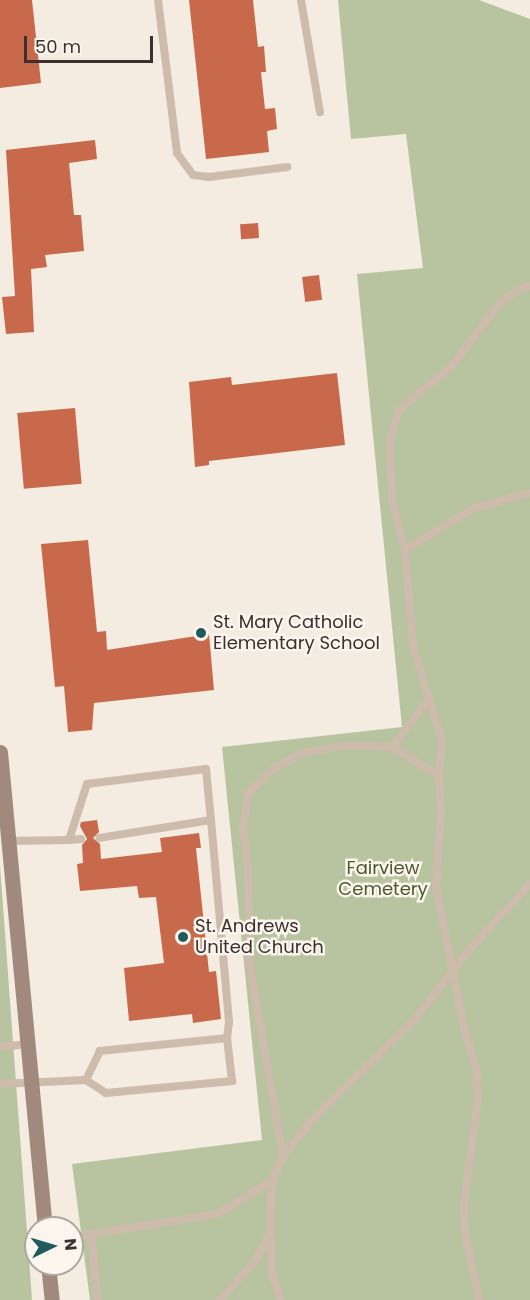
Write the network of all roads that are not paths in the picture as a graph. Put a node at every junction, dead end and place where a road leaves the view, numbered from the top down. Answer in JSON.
{"nodes":[{"id":1,"x":158,"y":0,"type":"edge"},
{"id":2,"x":301,"y":0,"type":"edge"},
{"id":3,"x":320,"y":112,"type":"dead end"},
{"id":4,"x":287,"y":167,"type":"dead end"},
{"id":5,"x":530,"y":286,"type":"edge"},
{"id":6,"x":530,"y":493,"type":"edge"},
{"id":7,"x":405,"y":550,"type":"junction"},
{"id":8,"x":429,"y":699,"type":"junction"},
{"id":9,"x":392,"y":747,"type":"junction"},
{"id":10,"x":0,"y":752,"type":"edge"},
{"id":11,"x":439,"y":776,"type":"junction"},
{"id":12,"x":211,"y":820,"type":"junction"},
{"id":13,"x":99,"y":838,"type":"dead end"},
{"id":14,"x":81,"y":839,"type":"dead end"},
{"id":15,"x":8,"y":840,"type":"junction"},
{"id":16,"x":69,"y":840,"type":"junction"},
{"id":17,"x":530,"y":884,"type":"edge"},
{"id":18,"x":455,"y":970,"type":"junction"},
{"id":19,"x":226,"y":1038,"type":"junction"},
{"id":20,"x":28,"y":1044,"type":"junction"},
{"id":21,"x":0,"y":1047,"type":"edge"},
{"id":22,"x":86,"y":1080,"type":"junction"},
{"id":23,"x":31,"y":1081,"type":"junction"},
{"id":24,"x":0,"y":1084,"type":"edge"},
{"id":25,"x":283,"y":1156,"type":"junction"},
{"id":26,"x":272,"y":1181,"type":"junction"},
{"id":27,"x":44,"y":1216,"type":"edge"},
{"id":28,"x":270,"y":1233,"type":"junction"},
{"id":29,"x":84,"y":1236,"type":"edge"},
{"id":30,"x":91,"y":1236,"type":"junction"},
{"id":31,"x":49,"y":1276,"type":"edge"},
{"id":32,"x":51,"y":1300,"type":"edge"},
{"id":33,"x":98,"y":1300,"type":"edge"},
{"id":34,"x":220,"y":1300,"type":"edge"},
{"id":35,"x":281,"y":1300,"type":"edge"},
{"id":36,"x":479,"y":1300,"type":"edge"}],
"edges":[{"from":1,"to":4,"type":"lane"},
{"from":2,"to":3,"type":"lane"},
{"from":5,"to":7,"type":"lane"},
{"from":6,"to":7,"type":"lane"},
{"from":7,"to":8,"type":"lane"},
{"from":8,"to":9,"type":"lane"},
{"from":8,"to":11,"type":"lane"},
{"from":9,"to":11,"type":"lane"},
{"from":9,"to":25,"type":"lane"},
{"from":10,"to":15,"type":"street"},
{"from":11,"to":18,"type":"lane"},
{"from":12,"to":13,"type":"lane"},
{"from":12,"to":16,"type":"lane"},
{"from":12,"to":19,"type":"lane"},
{"from":14,"to":16,"type":"lane"},
{"from":15,"to":16,"type":"lane"},
{"from":15,"to":20,"type":"street"},
{"from":17,"to":18,"type":"lane"},
{"from":18,"to":25,"type":"lane"},
{"from":18,"to":36,"type":"lane"},
{"from":19,"to":22,"type":"lane"},
{"from":19,"to":22,"type":"lane"},
{"from":20,"to":21,"type":"lane"},
{"from":20,"to":23,"type":"street"},
{"from":22,"to":23,"type":"lane"},
{"from":23,"to":24,"type":"lane"},
{"from":23,"to":27,"type":"street"},
{"from":25,"to":26,"type":"lane"},
{"from":26,"to":28,"type":"lane"},
{"from":26,"to":30,"type":"lane"},
{"from":28,"to":34,"type":"lane"},
{"from":28,"to":35,"type":"lane"},
{"from":29,"to":30,"type":"lane"},
{"from":30,"to":33,"type":"lane"},
{"from":31,"to":32,"type":"street"}]}
